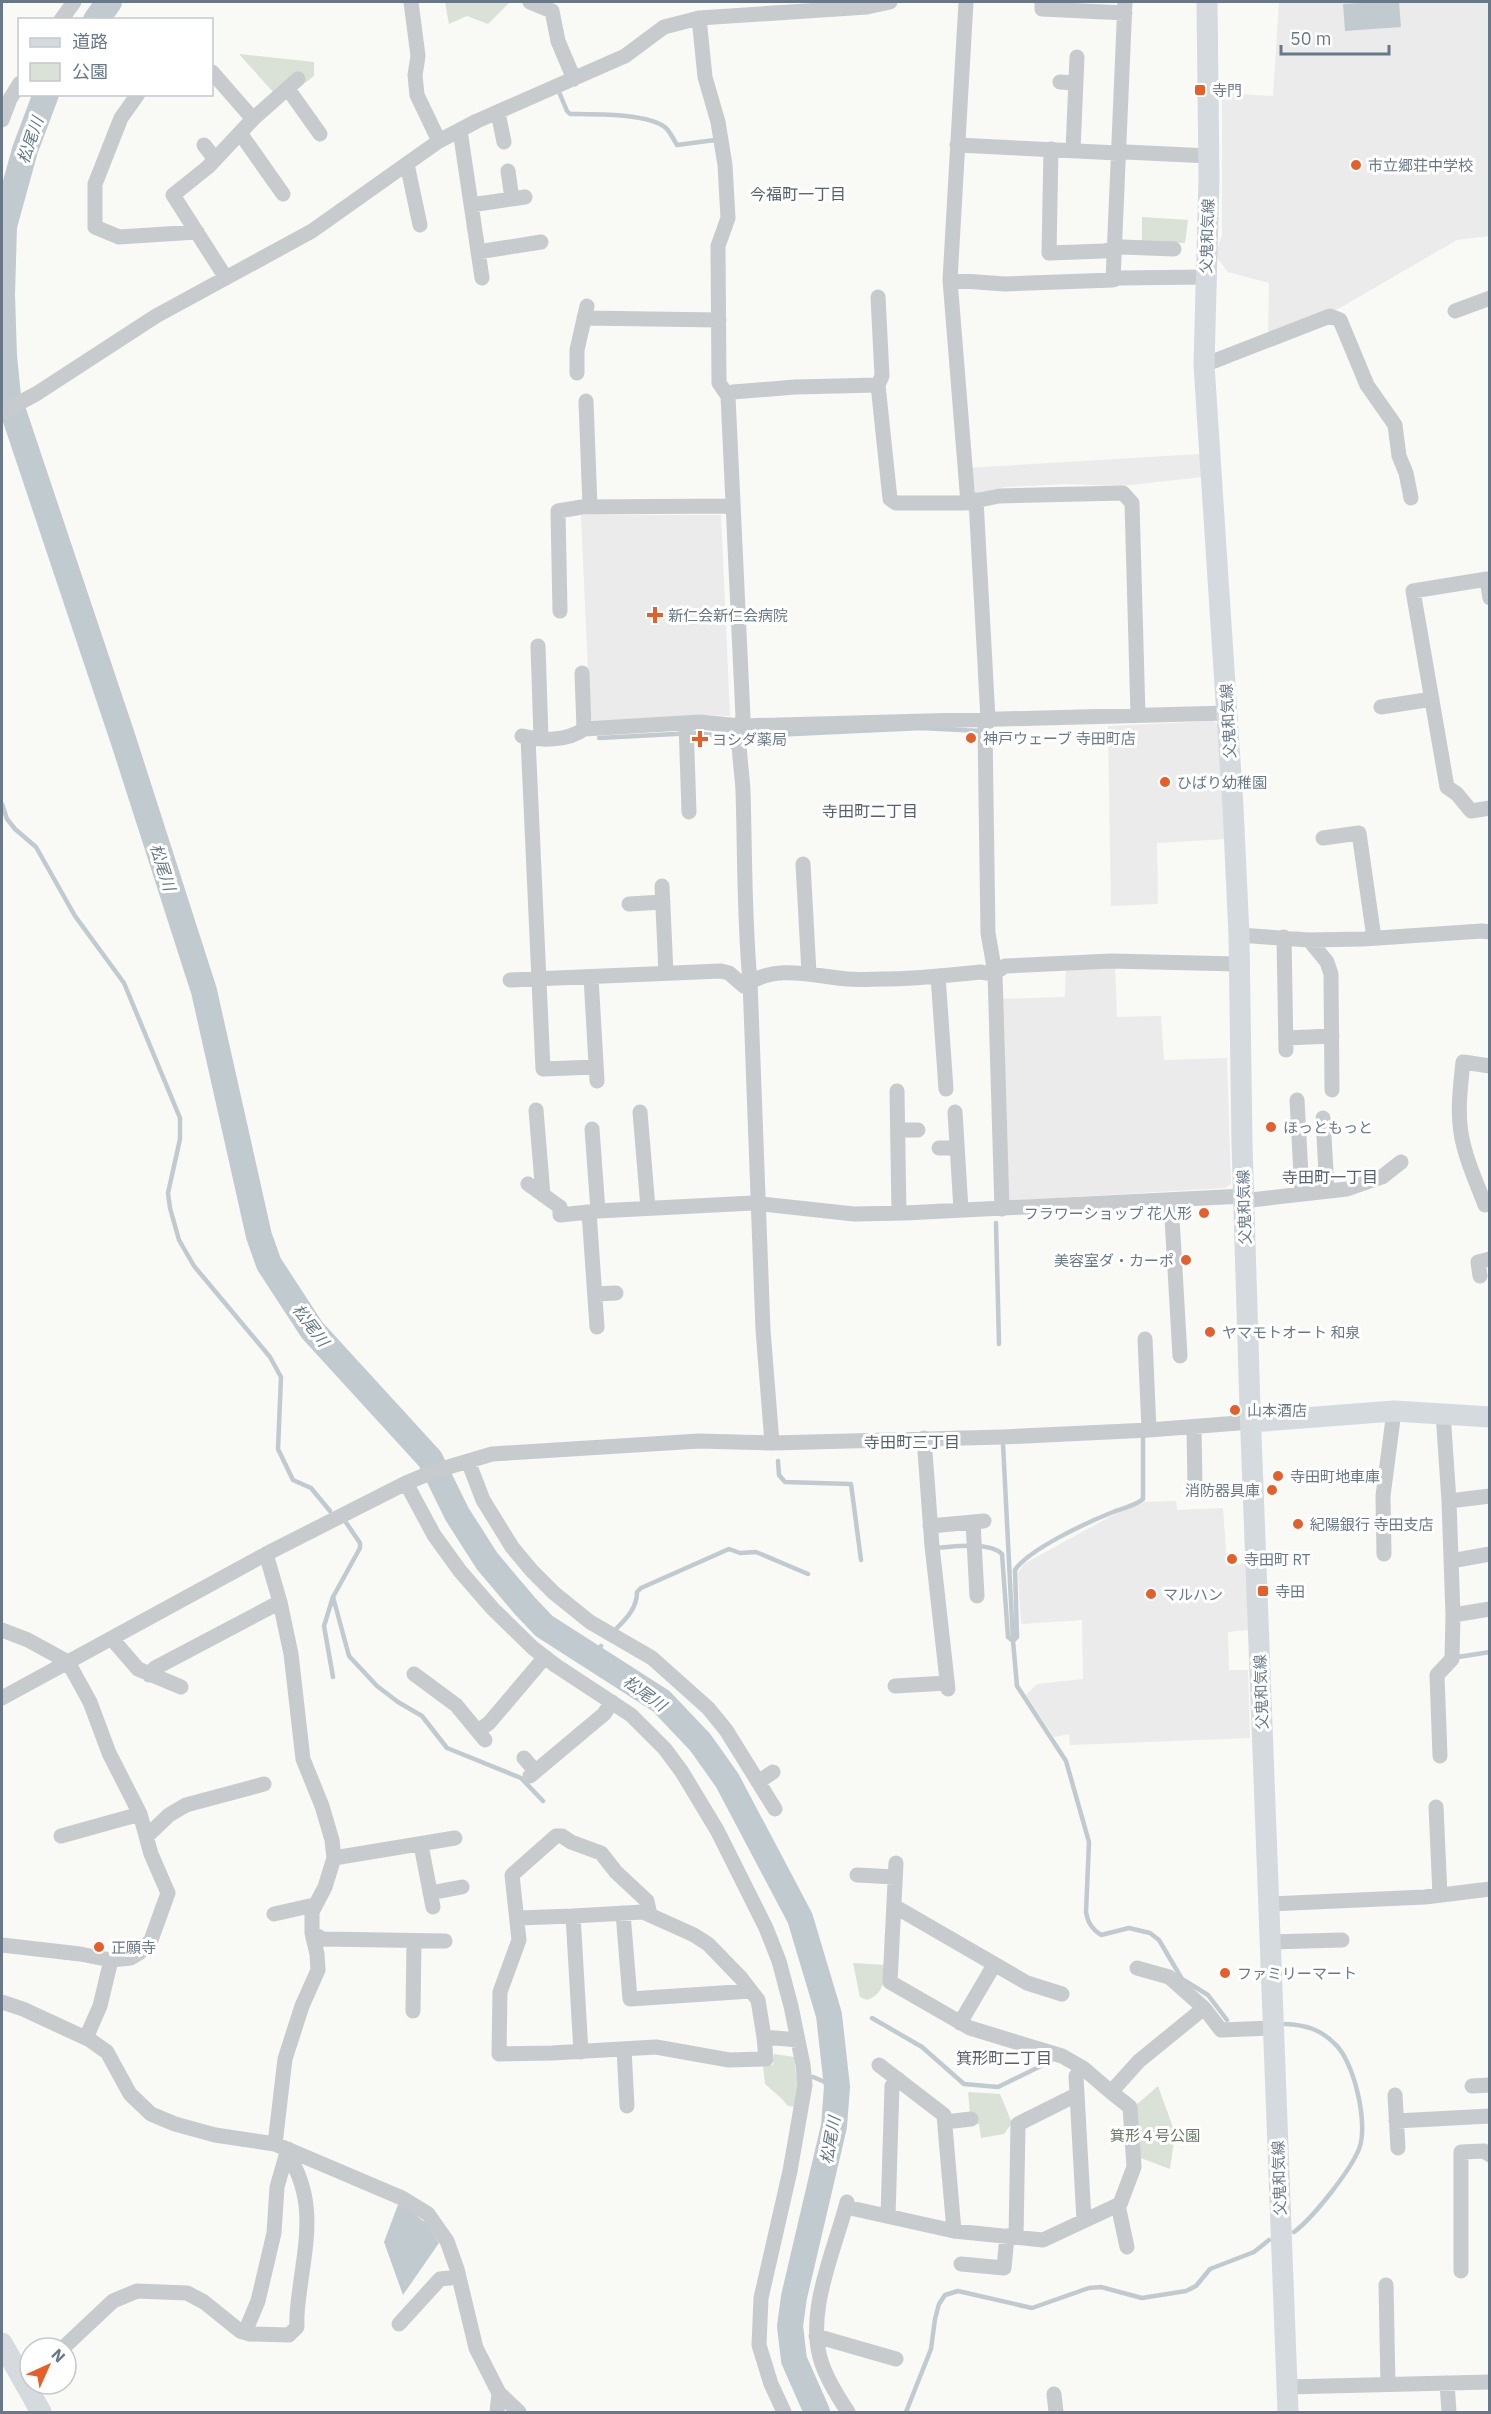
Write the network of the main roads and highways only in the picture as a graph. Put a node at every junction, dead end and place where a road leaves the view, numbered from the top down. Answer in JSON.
{"nodes":[{"id":1,"x":1207,"y":2,"type":"edge"},
{"id":2,"x":1490,"y":1417,"type":"edge"},
{"id":3,"x":1251,"y":1422,"type":"junction"},
{"id":4,"x":2,"y":2343,"type":"edge"},
{"id":5,"x":18,"y":2366,"type":"edge"},
{"id":6,"x":34,"y":2396,"type":"edge"},
{"id":7,"x":41,"y":2412,"type":"edge"},
{"id":8,"x":1288,"y":2412,"type":"edge"}],
"edges":[{"from":1,"to":3,"type":"main road","name":"父鬼和気線"},
{"from":2,"to":3,"type":"main road"},
{"from":3,"to":8,"type":"main road","name":"父鬼和気線"},
{"from":4,"to":5,"type":"main road"},
{"from":6,"to":7,"type":"main road"}]}
